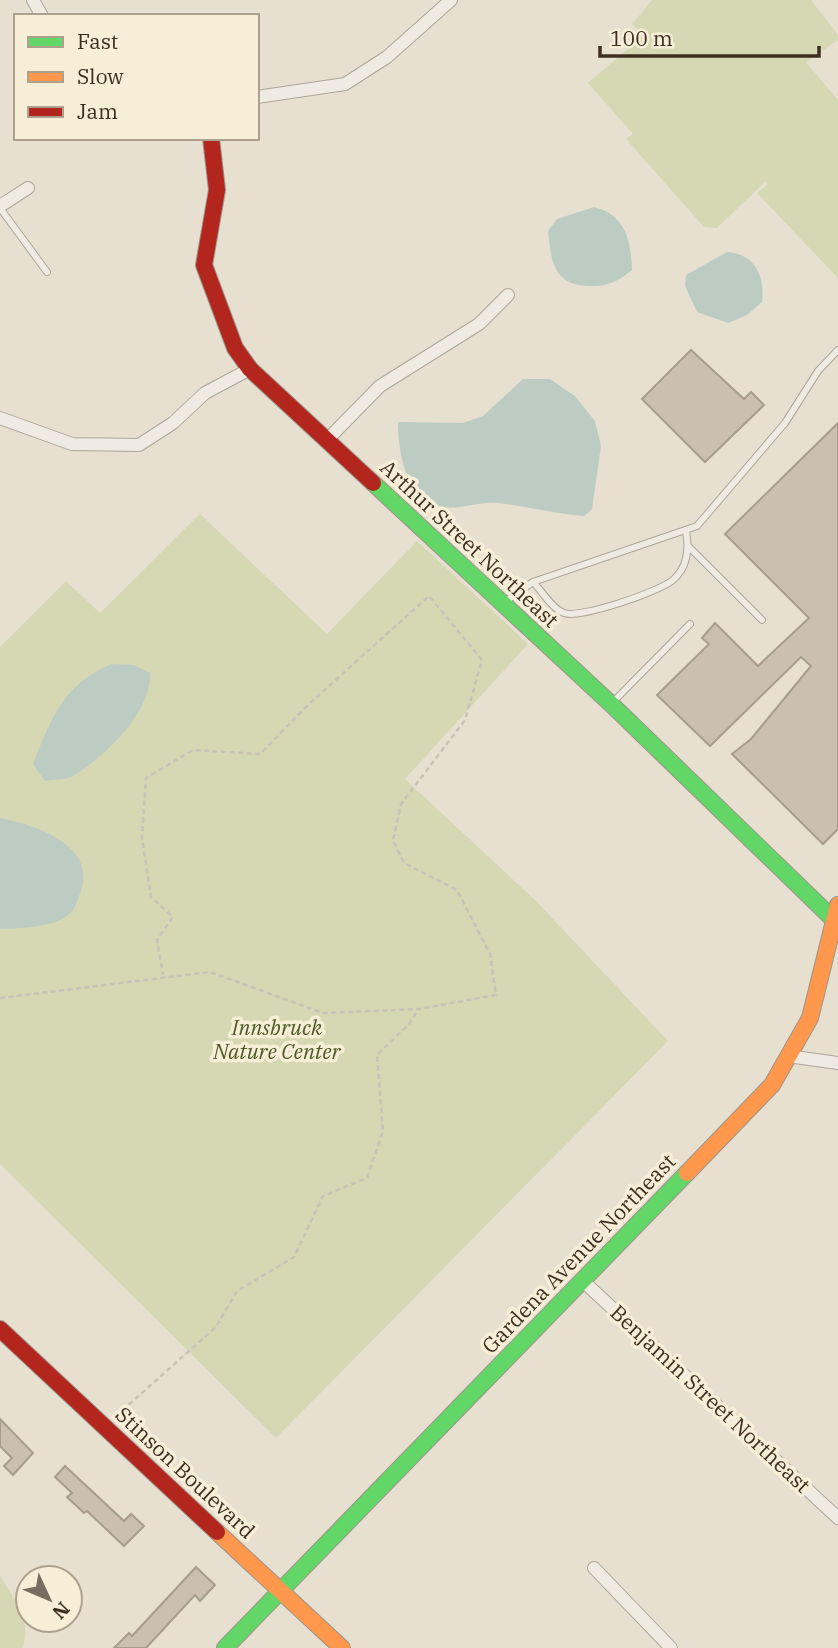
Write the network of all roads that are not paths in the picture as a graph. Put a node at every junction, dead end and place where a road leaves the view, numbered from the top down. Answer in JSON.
{"nodes":[{"id":1,"x":451,"y":0,"type":"edge"},
{"id":2,"x":259,"y":97,"type":"edge"},
{"id":3,"x":211,"y":140,"type":"edge"},
{"id":4,"x":28,"y":188,"type":"dead end"},
{"id":5,"x":0,"y":207,"type":"edge"},
{"id":6,"x":47,"y":272,"type":"dead end"},
{"id":7,"x":508,"y":295,"type":"dead end"},
{"id":8,"x":838,"y":350,"type":"edge"},
{"id":9,"x":250,"y":369,"type":"junction"},
{"id":10,"x":0,"y":418,"type":"edge"},
{"id":11,"x":326,"y":441,"type":"junction"},
{"id":12,"x":686,"y":530,"type":"junction"},
{"id":13,"x":689,"y":547,"type":"junction"},
{"id":14,"x":533,"y":582,"type":"junction"},
{"id":15,"x":501,"y":604,"type":"junction"},
{"id":16,"x":762,"y":620,"type":"dead end"},
{"id":17,"x":691,"y":624,"type":"dead end"},
{"id":18,"x":611,"y":704,"type":"junction"},
{"id":19,"x":836,"y":912,"type":"edge"},
{"id":20,"x":788,"y":1056,"type":"junction"},
{"id":21,"x":838,"y":1063,"type":"edge"},
{"id":22,"x":583,"y":1280,"type":"junction"},
{"id":23,"x":0,"y":1329,"type":"edge"},
{"id":24,"x":838,"y":1518,"type":"edge"},
{"id":25,"x":594,"y":1568,"type":"dead end"},
{"id":26,"x":279,"y":1589,"type":"junction"},
{"id":27,"x":225,"y":1648,"type":"edge"},
{"id":28,"x":342,"y":1648,"type":"edge"},
{"id":29,"x":671,"y":1648,"type":"edge"}],
"edges":[{"from":1,"to":2,"type":"street"},
{"from":3,"to":9,"type":"street","name":"Arthur Street Northeast"},
{"from":4,"to":5,"type":"street"},
{"from":5,"to":6,"type":"lane"},
{"from":7,"to":11,"type":"street"},
{"from":8,"to":12,"type":"lane"},
{"from":9,"to":10,"type":"street"},
{"from":9,"to":11,"type":"street","name":"Arthur Street Northeast"},
{"from":11,"to":15,"type":"street","name":"Arthur Street Northeast"},
{"from":12,"to":13,"type":"lane"},
{"from":12,"to":14,"type":"lane"},
{"from":13,"to":14,"type":"lane"},
{"from":13,"to":16,"type":"lane"},
{"from":14,"to":15,"type":"lane"},
{"from":15,"to":18,"type":"street","name":"Arthur Street Northeast"},
{"from":17,"to":18,"type":"lane"},
{"from":18,"to":19,"type":"street","name":"Arthur Street Northeast"},
{"from":19,"to":20,"type":"street","name":"Gardena Avenue Northeast"},
{"from":20,"to":21,"type":"street"},
{"from":20,"to":22,"type":"street","name":"Gardena Avenue Northeast"},
{"from":22,"to":24,"type":"street","name":"Benjamin Street Northeast"},
{"from":22,"to":26,"type":"street","name":"Gardena Avenue Northeast"},
{"from":23,"to":26,"type":"street","name":"Stinson Boulevard"},
{"from":25,"to":29,"type":"street"},
{"from":26,"to":27,"type":"street","name":"Gardena Avenue Northeast"},
{"from":26,"to":28,"type":"street","name":"Stinson Boulevard"}]}
